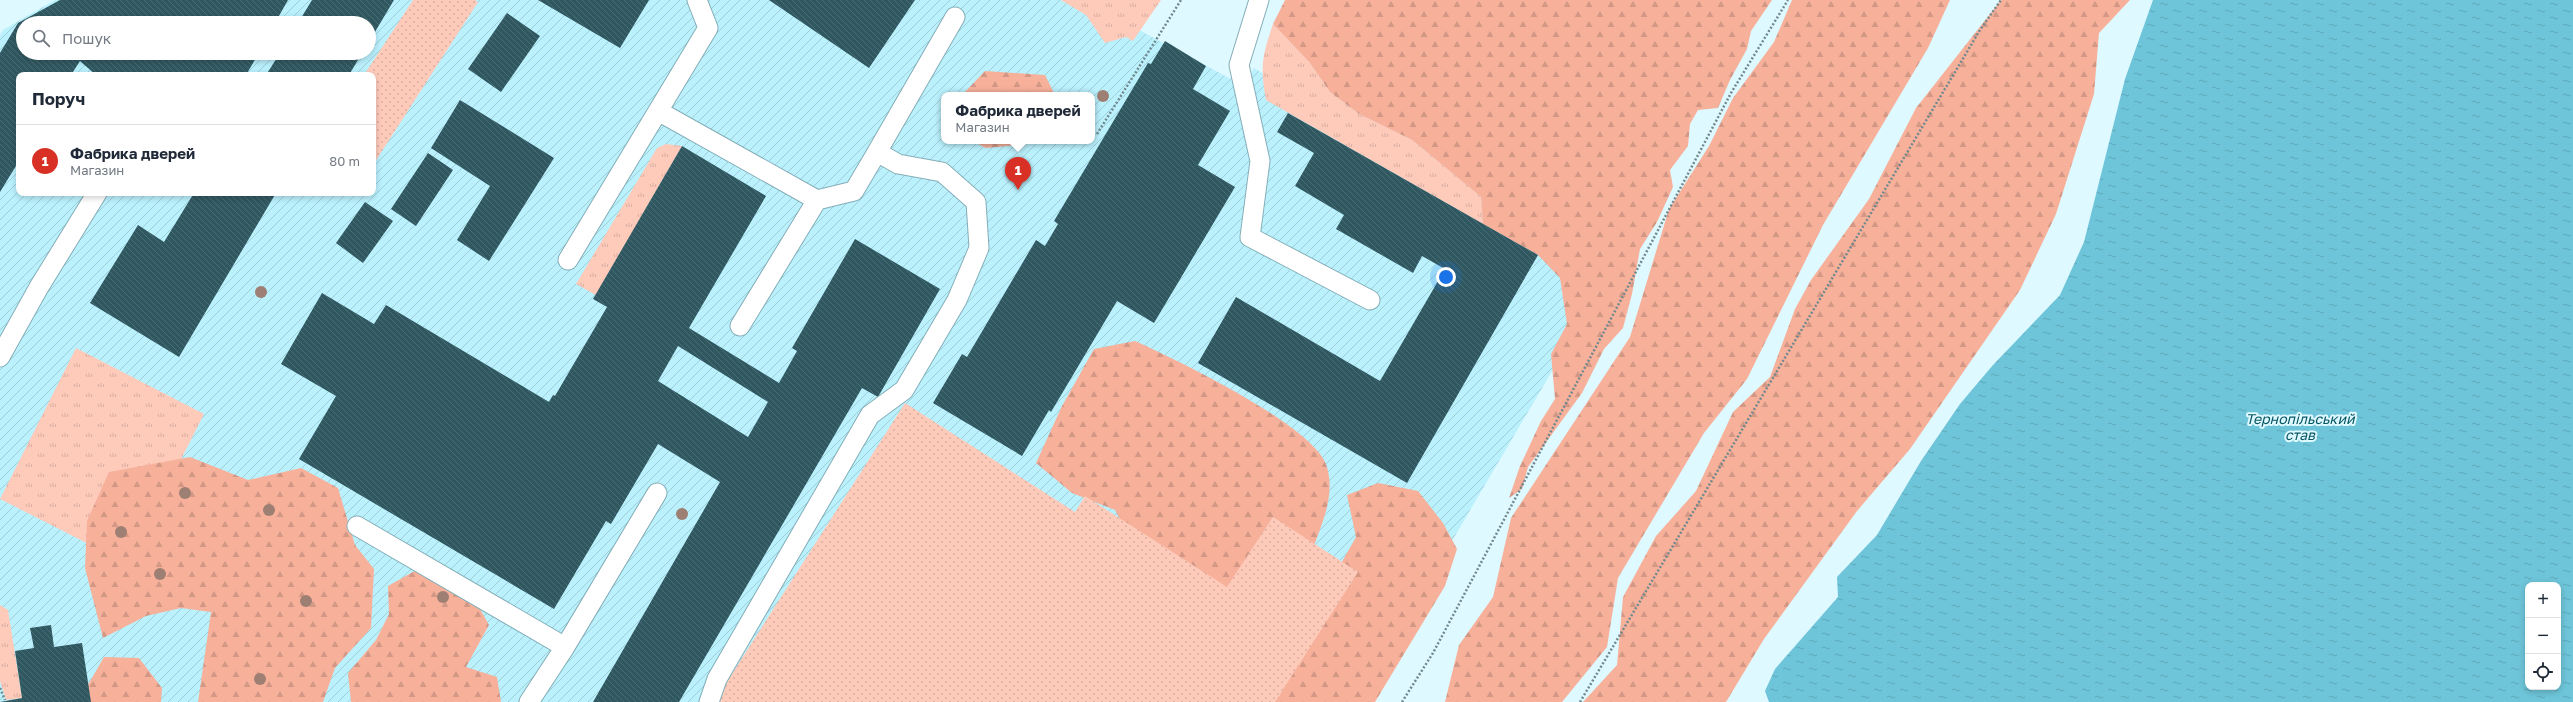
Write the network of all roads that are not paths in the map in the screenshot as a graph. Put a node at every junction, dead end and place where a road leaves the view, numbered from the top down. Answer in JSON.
{"nodes":[{"id":1,"x":697,"y":0,"type":"edge"},
{"id":2,"x":1259,"y":0,"type":"edge"},
{"id":3,"x":956,"y":17,"type":"dead end"},
{"id":4,"x":658,"y":111,"type":"junction"},
{"id":5,"x":877,"y":152,"type":"junction"},
{"id":6,"x":95,"y":196,"type":"edge"},
{"id":7,"x":817,"y":200,"type":"junction"},
{"id":8,"x":568,"y":260,"type":"dead end"},
{"id":9,"x":1370,"y":300,"type":"dead end"},
{"id":10,"x":740,"y":326,"type":"dead end"},
{"id":11,"x":0,"y":357,"type":"edge"},
{"id":12,"x":657,"y":493,"type":"dead end"},
{"id":13,"x":357,"y":526,"type":"dead end"},
{"id":14,"x":565,"y":647,"type":"junction"},
{"id":15,"x":529,"y":702,"type":"edge"},
{"id":16,"x":709,"y":702,"type":"edge"}],
"edges":[{"from":1,"to":4,"type":"lane"},
{"from":2,"to":9,"type":"lane"},
{"from":3,"to":5,"type":"lane"},
{"from":4,"to":7,"type":"lane"},
{"from":4,"to":8,"type":"lane"},
{"from":5,"to":7,"type":"lane"},
{"from":5,"to":16,"type":"lane"},
{"from":6,"to":11,"type":"lane"},
{"from":7,"to":10,"type":"lane"},
{"from":12,"to":14,"type":"lane"},
{"from":13,"to":14,"type":"lane"},
{"from":14,"to":15,"type":"lane"}]}
